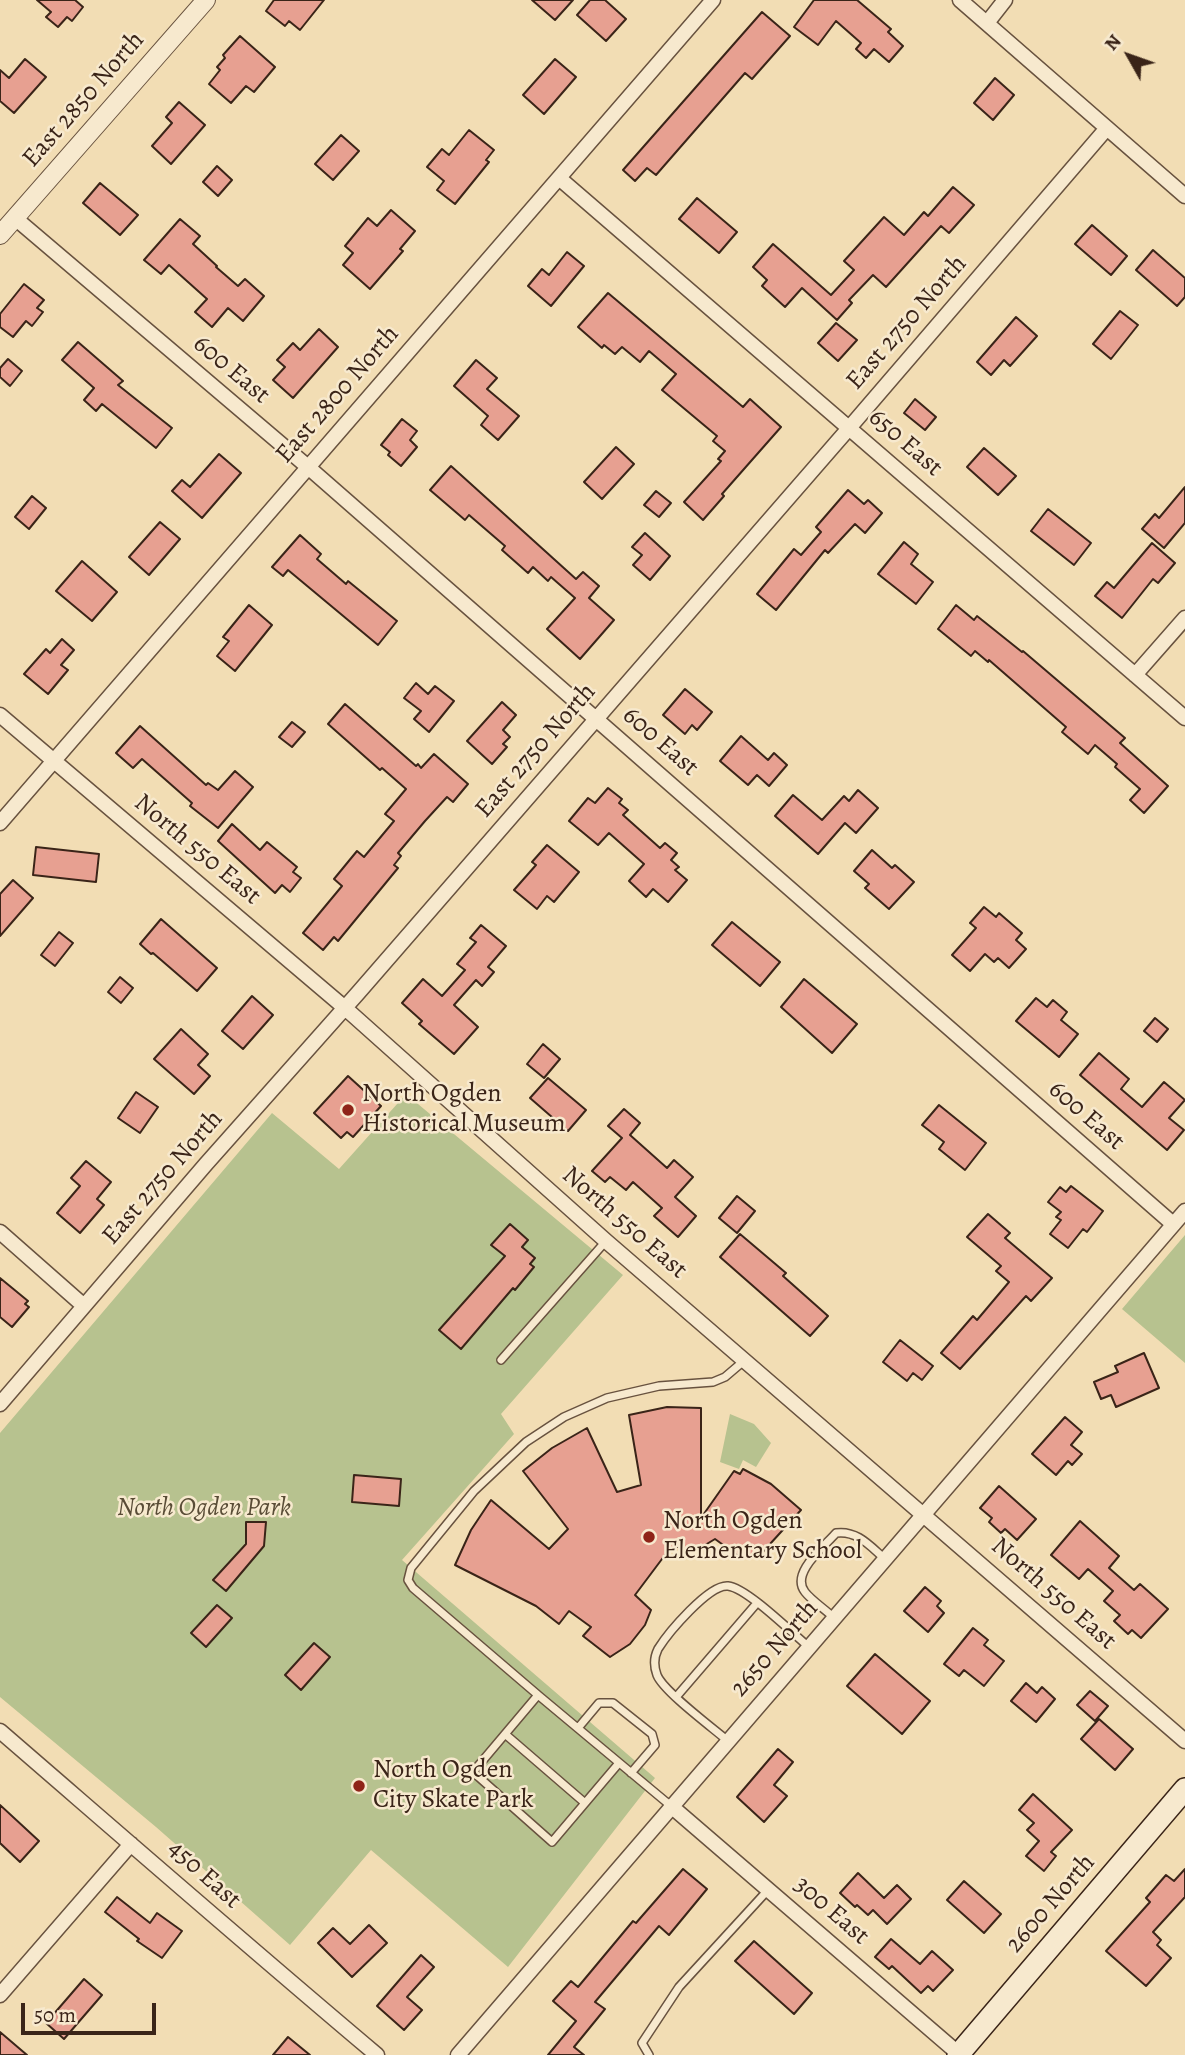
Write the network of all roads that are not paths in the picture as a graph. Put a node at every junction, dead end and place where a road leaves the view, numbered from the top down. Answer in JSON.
{"nodes":[{"id":1,"x":206,"y":0,"type":"edge"},
{"id":2,"x":713,"y":0,"type":"edge"},
{"id":3,"x":960,"y":0,"type":"edge"},
{"id":4,"x":1005,"y":0,"type":"edge"},
{"id":5,"x":987,"y":23,"type":"junction"},
{"id":6,"x":1107,"y":128,"type":"junction"},
{"id":7,"x":559,"y":178,"type":"junction"},
{"id":8,"x":1185,"y":196,"type":"edge"},
{"id":9,"x":15,"y":218,"type":"junction"},
{"id":10,"x":0,"y":235,"type":"edge"},
{"id":11,"x":850,"y":427,"type":"junction"},
{"id":12,"x":308,"y":467,"type":"junction"},
{"id":13,"x":1185,"y":618,"type":"edge"},
{"id":14,"x":1135,"y":675,"type":"junction"},
{"id":15,"x":0,"y":715,"type":"edge"},
{"id":16,"x":596,"y":718,"type":"junction"},
{"id":17,"x":1185,"y":718,"type":"edge"},
{"id":18,"x":54,"y":760,"type":"junction"},
{"id":19,"x":0,"y":823,"type":"edge"},
{"id":20,"x":345,"y":1008,"type":"junction"},
{"id":21,"x":1185,"y":1211,"type":"edge"},
{"id":22,"x":1173,"y":1224,"type":"junction"},
{"id":23,"x":0,"y":1232,"type":"edge"},
{"id":24,"x":607,"y":1241,"type":"junction"},
{"id":25,"x":84,"y":1306,"type":"junction"},
{"id":26,"x":501,"y":1360,"type":"dead end"},
{"id":27,"x":745,"y":1360,"type":"junction"},
{"id":28,"x":0,"y":1404,"type":"edge"},
{"id":29,"x":924,"y":1514,"type":"junction"},
{"id":30,"x":885,"y":1559,"type":"junction"},
{"id":31,"x":757,"y":1603,"type":"junction"},
{"id":32,"x":834,"y":1618,"type":"junction"},
{"id":33,"x":809,"y":1647,"type":"junction"},
{"id":34,"x":538,"y":1695,"type":"junction"},
{"id":35,"x":677,"y":1696,"type":"junction"},
{"id":36,"x":578,"y":1728,"type":"junction"},
{"id":37,"x":0,"y":1731,"type":"edge"},
{"id":38,"x":505,"y":1734,"type":"junction"},
{"id":39,"x":728,"y":1741,"type":"junction"},
{"id":40,"x":1185,"y":1741,"type":"edge"},
{"id":41,"x":619,"y":1763,"type":"junction"},
{"id":42,"x":631,"y":1773,"type":"junction"},
{"id":43,"x":1185,"y":1789,"type":"edge"},
{"id":44,"x":585,"y":1803,"type":"junction"},
{"id":45,"x":671,"y":1807,"type":"junction"},
{"id":46,"x":131,"y":1844,"type":"junction"},
{"id":47,"x":768,"y":1890,"type":"junction"},
{"id":48,"x":0,"y":1995,"type":"edge"},
{"id":49,"x":958,"y":2054,"type":"edge"},
{"id":50,"x":377,"y":2055,"type":"edge"},
{"id":51,"x":458,"y":2055,"type":"edge"},
{"id":52,"x":649,"y":2055,"type":"edge"}],
"edges":[{"from":1,"to":9,"type":"street","name":"East 2850 North"},
{"from":2,"to":7,"type":"street","name":"East 2800 North"},
{"from":3,"to":5,"type":"street"},
{"from":4,"to":5,"type":"street"},
{"from":5,"to":6,"type":"street"},
{"from":6,"to":8,"type":"street"},
{"from":6,"to":11,"type":"street","name":"East 2750 North"},
{"from":7,"to":11,"type":"street","name":"650 East"},
{"from":7,"to":12,"type":"street","name":"East 2800 North"},
{"from":9,"to":10,"type":"street","name":"East 2850 North"},
{"from":9,"to":12,"type":"street","name":"600 East"},
{"from":11,"to":14,"type":"street","name":"650 East"},
{"from":11,"to":16,"type":"street","name":"East 2750 North"},
{"from":12,"to":16,"type":"street","name":"600 East"},
{"from":12,"to":18,"type":"street","name":"East 2800 North"},
{"from":13,"to":14,"type":"street"},
{"from":14,"to":17,"type":"street","name":"650 East"},
{"from":15,"to":18,"type":"street","name":"North 550 East"},
{"from":16,"to":20,"type":"street","name":"East 2750 North"},
{"from":16,"to":22,"type":"street","name":"600 East"},
{"from":18,"to":19,"type":"street","name":"East 2800 North"},
{"from":18,"to":20,"type":"street","name":"North 550 East"},
{"from":20,"to":24,"type":"street","name":"North 550 East"},
{"from":20,"to":25,"type":"street","name":"East 2750 North"},
{"from":21,"to":22,"type":"street","name":"2650 North"},
{"from":22,"to":29,"type":"street","name":"2650 North"},
{"from":23,"to":25,"type":"street"},
{"from":24,"to":26,"type":"lane"},
{"from":24,"to":27,"type":"street","name":"North 550 East"},
{"from":25,"to":28,"type":"street","name":"East 2750 North"},
{"from":27,"to":29,"type":"street","name":"North 550 East"},
{"from":27,"to":34,"type":"lane"},
{"from":29,"to":30,"type":"street","name":"2650 North"},
{"from":29,"to":40,"type":"street","name":"North 550 East"},
{"from":30,"to":32,"type":"street","name":"2650 North"},
{"from":30,"to":32,"type":"lane"},
{"from":31,"to":33,"type":"lane"},
{"from":31,"to":35,"type":"lane"},
{"from":31,"to":35,"type":"lane"},
{"from":32,"to":33,"type":"street","name":"2650 North"},
{"from":33,"to":39,"type":"street","name":"2650 North"},
{"from":34,"to":36,"type":"lane"},
{"from":34,"to":38,"type":"lane"},
{"from":35,"to":39,"type":"lane"},
{"from":36,"to":41,"type":"lane"},
{"from":36,"to":42,"type":"lane"},
{"from":37,"to":46,"type":"street","name":"450 East"},
{"from":38,"to":44,"type":"lane"},
{"from":38,"to":44,"type":"lane"},
{"from":39,"to":45,"type":"street","name":"2650 North"},
{"from":41,"to":42,"type":"lane"},
{"from":41,"to":44,"type":"lane"},
{"from":42,"to":45,"type":"lane"},
{"from":43,"to":49,"type":"main road","name":"2600 North"},
{"from":45,"to":47,"type":"street","name":"300 East"},
{"from":45,"to":51,"type":"street","name":"2650 North"},
{"from":46,"to":48,"type":"street"},
{"from":46,"to":50,"type":"street","name":"450 East"},
{"from":47,"to":49,"type":"street","name":"300 East"},
{"from":47,"to":52,"type":"lane"}]}
